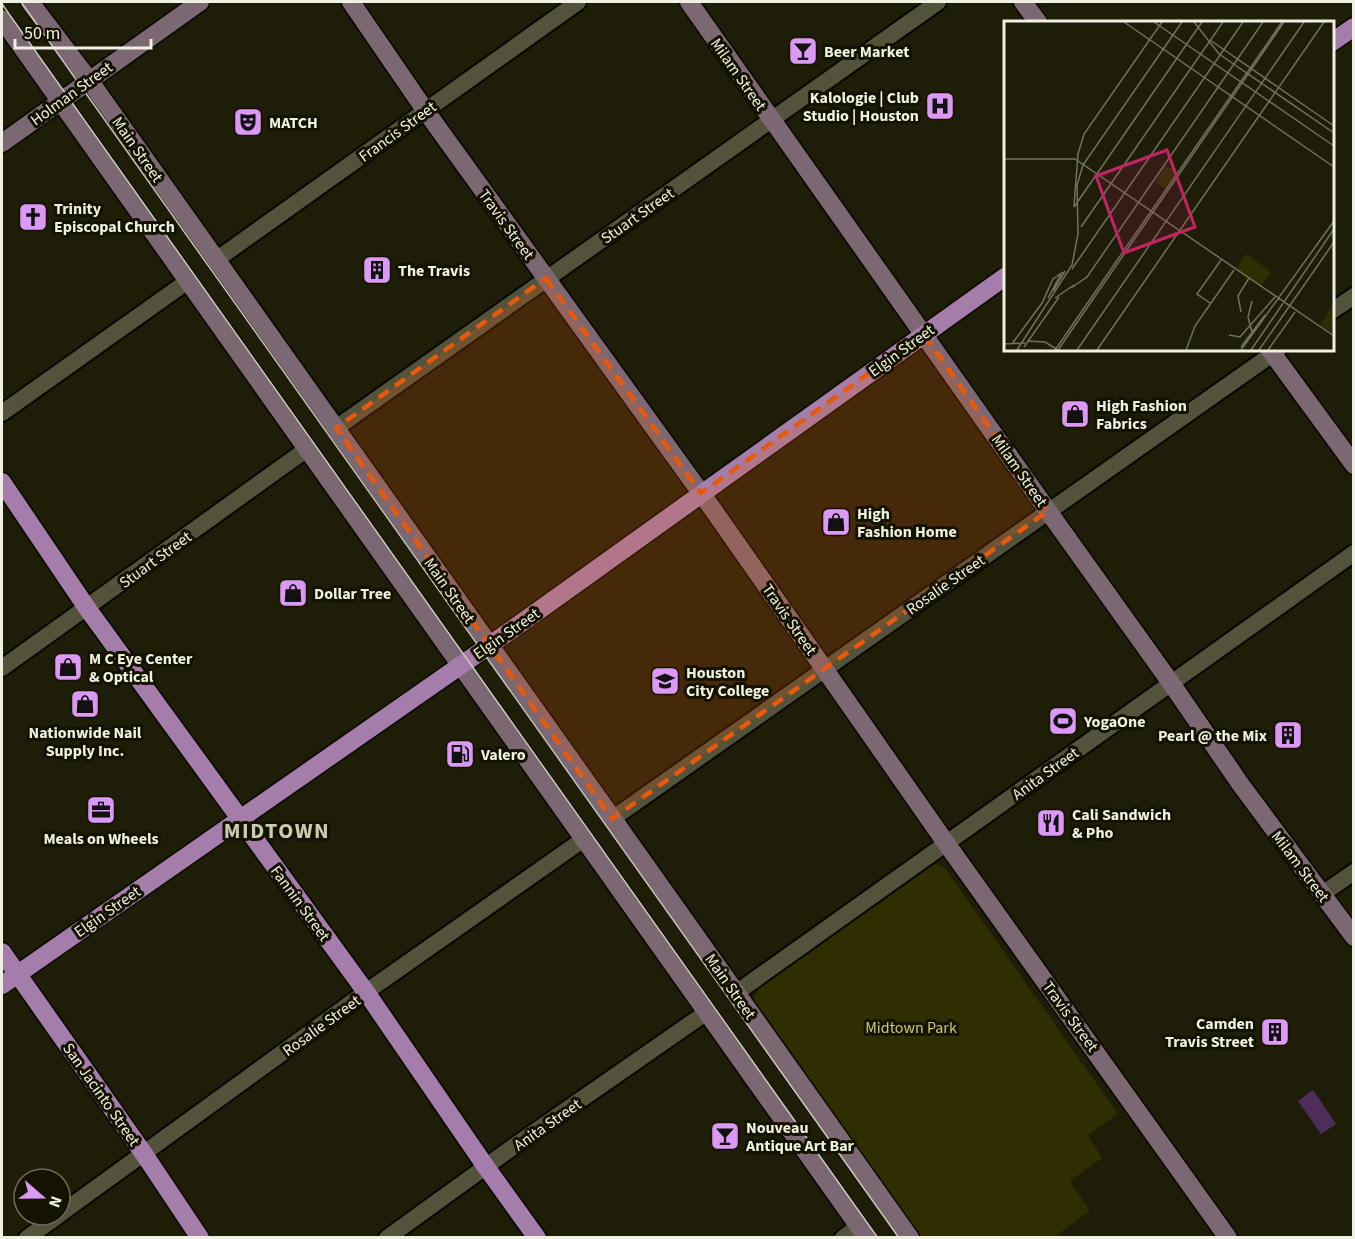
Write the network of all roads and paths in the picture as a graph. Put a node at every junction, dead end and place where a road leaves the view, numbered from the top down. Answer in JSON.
{"nodes":[{"id":1,"x":30,"y":2,"type":"edge"},
{"id":2,"x":200,"y":2,"type":"edge"},
{"id":3,"x":351,"y":2,"type":"edge"},
{"id":4,"x":578,"y":2,"type":"edge"},
{"id":5,"x":689,"y":2,"type":"edge"},
{"id":6,"x":938,"y":2,"type":"edge"},
{"id":7,"x":1023,"y":2,"type":"edge"},
{"id":8,"x":2,"y":19,"type":"edge"},
{"id":9,"x":1037,"y":21,"type":"edge"},
{"id":10,"x":1353,"y":27,"type":"edge"},
{"id":11,"x":1334,"y":41,"type":"edge"},
{"id":12,"x":89,"y":80,"type":"junction"},
{"id":13,"x":60,"y":100,"type":"junction"},
{"id":14,"x":425,"y":110,"type":"junction"},
{"id":15,"x":772,"y":120,"type":"junction"},
{"id":16,"x":2,"y":143,"type":"edge"},
{"id":17,"x":216,"y":260,"type":"junction"},
{"id":18,"x":1004,"y":277,"type":"edge"},
{"id":19,"x":546,"y":278,"type":"junction"},
{"id":20,"x":188,"y":281,"type":"junction"},
{"id":21,"x":1353,"y":296,"type":"edge"},
{"id":22,"x":1334,"y":310,"type":"edge"},
{"id":23,"x":924,"y":334,"type":"junction"},
{"id":24,"x":1273,"y":351,"type":"edge"},
{"id":25,"x":2,"y":413,"type":"edge"},
{"id":26,"x":336,"y":428,"type":"junction"},
{"id":27,"x":307,"y":449,"type":"junction"},
{"id":28,"x":1353,"y":465,"type":"edge"},
{"id":29,"x":2,"y":482,"type":"edge"},
{"id":30,"x":701,"y":493,"type":"junction"},
{"id":31,"x":1048,"y":511,"type":"junction"},
{"id":32,"x":1353,"y":553,"type":"edge"},
{"id":33,"x":87,"y":608,"type":"junction"},
{"id":34,"x":489,"y":645,"type":"junction"},
{"id":35,"x":460,"y":665,"type":"junction"},
{"id":36,"x":2,"y":668,"type":"edge"},
{"id":37,"x":824,"y":669,"type":"junction"},
{"id":38,"x":1171,"y":683,"type":"junction"},
{"id":39,"x":240,"y":818,"type":"junction"},
{"id":40,"x":612,"y":819,"type":"junction"},
{"id":41,"x":584,"y":839,"type":"junction"},
{"id":42,"x":946,"y":843,"type":"junction"},
{"id":43,"x":1353,"y":872,"type":"edge"},
{"id":44,"x":1322,"y":894,"type":"junction"},
{"id":45,"x":1353,"y":937,"type":"edge"},
{"id":46,"x":2,"y":952,"type":"edge"},
{"id":47,"x":17,"y":974,"type":"junction"},
{"id":48,"x":2,"y":985,"type":"edge"},
{"id":49,"x":366,"y":992,"type":"junction"},
{"id":50,"x":736,"y":993,"type":"junction"},
{"id":51,"x":707,"y":1012,"type":"junction"},
{"id":52,"x":144,"y":1154,"type":"junction"},
{"id":53,"x":486,"y":1167,"type":"junction"},
{"id":54,"x":72,"y":1206,"type":"edge"},
{"id":55,"x":42,"y":1227,"type":"edge"},
{"id":56,"x":863,"y":1232,"type":"edge"},
{"id":57,"x":27,"y":1238,"type":"edge"},
{"id":58,"x":200,"y":1238,"type":"edge"},
{"id":59,"x":387,"y":1238,"type":"edge"},
{"id":60,"x":537,"y":1238,"type":"edge"},
{"id":61,"x":843,"y":1238,"type":"edge"},
{"id":62,"x":910,"y":1238,"type":"edge"},
{"id":63,"x":1228,"y":1238,"type":"edge"}],
"edges":[{"from":1,"to":12,"type":"main road","name":"Main Street"},
{"from":2,"to":12,"type":"main road","name":"Holman Street"},
{"from":3,"to":14,"type":"main road","name":"Travis Street"},
{"from":4,"to":14,"type":"street","name":"Francis Street"},
{"from":5,"to":15,"type":"main road","name":"Milam Street"},
{"from":6,"to":15,"type":"street","name":"Stuart Street"},
{"from":7,"to":9,"type":"main road"},
{"from":8,"to":13,"type":"main road"},
{"from":10,"to":11,"type":"main road"},
{"from":12,"to":13,"type":"main road","name":"Holman Street"},
{"from":12,"to":17,"type":"main road","name":"Main Street"},
{"from":13,"to":16,"type":"main road","name":"Holman Street"},
{"from":13,"to":20,"type":"main road"},
{"from":14,"to":17,"type":"street","name":"Francis Street"},
{"from":14,"to":19,"type":"main road","name":"Travis Street"},
{"from":15,"to":19,"type":"street","name":"Stuart Street"},
{"from":15,"to":23,"type":"main road","name":"Milam Street"},
{"from":17,"to":26,"type":"main road","name":"Main Street"},
{"from":18,"to":23,"type":"main road","name":"Elgin Street"},
{"from":19,"to":26,"type":"street","name":"Stuart Street"},
{"from":19,"to":30,"type":"main road","name":"Travis Street"},
{"from":20,"to":25,"type":"street"},
{"from":20,"to":27,"type":"main road"},
{"from":21,"to":22,"type":"street"},
{"from":23,"to":30,"type":"main road","name":"Elgin Street"},
{"from":23,"to":31,"type":"main road","name":"Milam Street"},
{"from":24,"to":28,"type":"main road"},
{"from":24,"to":31,"type":"street","name":"Rosalie Street"},
{"from":26,"to":34,"type":"main road","name":"Main Street"},
{"from":27,"to":33,"type":"street","name":"Stuart Street"},
{"from":27,"to":35,"type":"main road"},
{"from":29,"to":33,"type":"main road","name":"Fannin Street"},
{"from":30,"to":34,"type":"main road","name":"Elgin Street"},
{"from":30,"to":37,"type":"main road","name":"Travis Street"},
{"from":31,"to":37,"type":"street","name":"Rosalie Street"},
{"from":31,"to":38,"type":"main road","name":"Milam Street"},
{"from":32,"to":38,"type":"street","name":"Anita Street"},
{"from":33,"to":36,"type":"street","name":"Stuart Street"},
{"from":33,"to":39,"type":"main road","name":"Fannin Street"},
{"from":34,"to":35,"type":"main road","name":"Elgin Street"},
{"from":34,"to":40,"type":"main road","name":"Main Street"},
{"from":35,"to":39,"type":"main road","name":"Elgin Street"},
{"from":35,"to":41,"type":"main road"},
{"from":37,"to":40,"type":"street","name":"Rosalie Street"},
{"from":37,"to":42,"type":"main road","name":"Travis Street"},
{"from":38,"to":42,"type":"street","name":"Anita Street"},
{"from":38,"to":44,"type":"main road","name":"Milam Street"},
{"from":39,"to":47,"type":"main road","name":"Elgin Street"},
{"from":39,"to":49,"type":"main road","name":"Fannin Street"},
{"from":40,"to":50,"type":"main road","name":"Main Street"},
{"from":41,"to":49,"type":"street","name":"Rosalie Street"},
{"from":41,"to":51,"type":"main road"},
{"from":42,"to":50,"type":"street","name":"Anita Street"},
{"from":42,"to":63,"type":"main road","name":"Travis Street"},
{"from":43,"to":44,"type":"street"},
{"from":44,"to":45,"type":"main road","name":"Milam Street"},
{"from":46,"to":47,"type":"main road","name":"San Jacinto Street"},
{"from":47,"to":48,"type":"main road","name":"Elgin Street"},
{"from":47,"to":52,"type":"main road","name":"San Jacinto Street"},
{"from":49,"to":52,"type":"street","name":"Rosalie Street"},
{"from":49,"to":53,"type":"main road","name":"Fannin Street"},
{"from":50,"to":62,"type":"main road","name":"Main Street"},
{"from":51,"to":53,"type":"street","name":"Anita Street"},
{"from":51,"to":56,"type":"main road"},
{"from":52,"to":54,"type":"street","name":"Rosalie Street"},
{"from":52,"to":58,"type":"main road","name":"San Jacinto Street"},
{"from":53,"to":59,"type":"street","name":"Anita Street"},
{"from":53,"to":60,"type":"main road","name":"Fannin Street"},
{"from":55,"to":57,"type":"street","name":"Rosalie Street"},
{"from":56,"to":61,"type":"street"}]}
